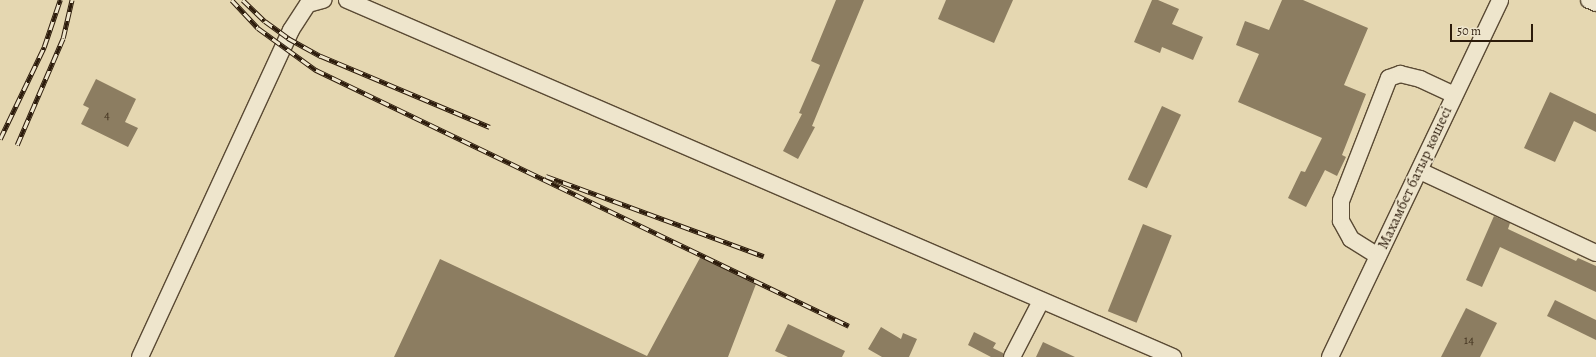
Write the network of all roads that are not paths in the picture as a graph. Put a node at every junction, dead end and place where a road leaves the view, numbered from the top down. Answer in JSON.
{"nodes":[{"id":1,"x":323,"y":0,"type":"edge"},
{"id":2,"x":347,"y":0,"type":"edge"},
{"id":3,"x":1500,"y":0,"type":"edge"},
{"id":4,"x":1588,"y":0,"type":"edge"},
{"id":5,"x":1596,"y":3,"type":"edge"},
{"id":6,"x":1454,"y":95,"type":"junction"},
{"id":7,"x":1420,"y":171,"type":"junction"},
{"id":8,"x":1596,"y":253,"type":"edge"},
{"id":9,"x":1378,"y":256,"type":"junction"},
{"id":10,"x":1041,"y":301,"type":"junction"},
{"id":11,"x":140,"y":357,"type":"edge"},
{"id":12,"x":1012,"y":357,"type":"edge"},
{"id":13,"x":1173,"y":357,"type":"edge"},
{"id":14,"x":1330,"y":357,"type":"edge"}],
"edges":[{"from":1,"to":11,"type":"street"},
{"from":2,"to":10,"type":"street"},
{"from":3,"to":6,"type":"street","name":"Махамбет батыр көшесі"},
{"from":4,"to":5,"type":"street"},
{"from":6,"to":7,"type":"street","name":"Махамбет батыр көшесі"},
{"from":6,"to":9,"type":"street"},
{"from":7,"to":8,"type":"street"},
{"from":7,"to":9,"type":"street","name":"Махамбет батыр көшесі"},
{"from":9,"to":14,"type":"street","name":"Махамбет батыр көшесі"},
{"from":10,"to":12,"type":"street"},
{"from":10,"to":13,"type":"street"}]}
